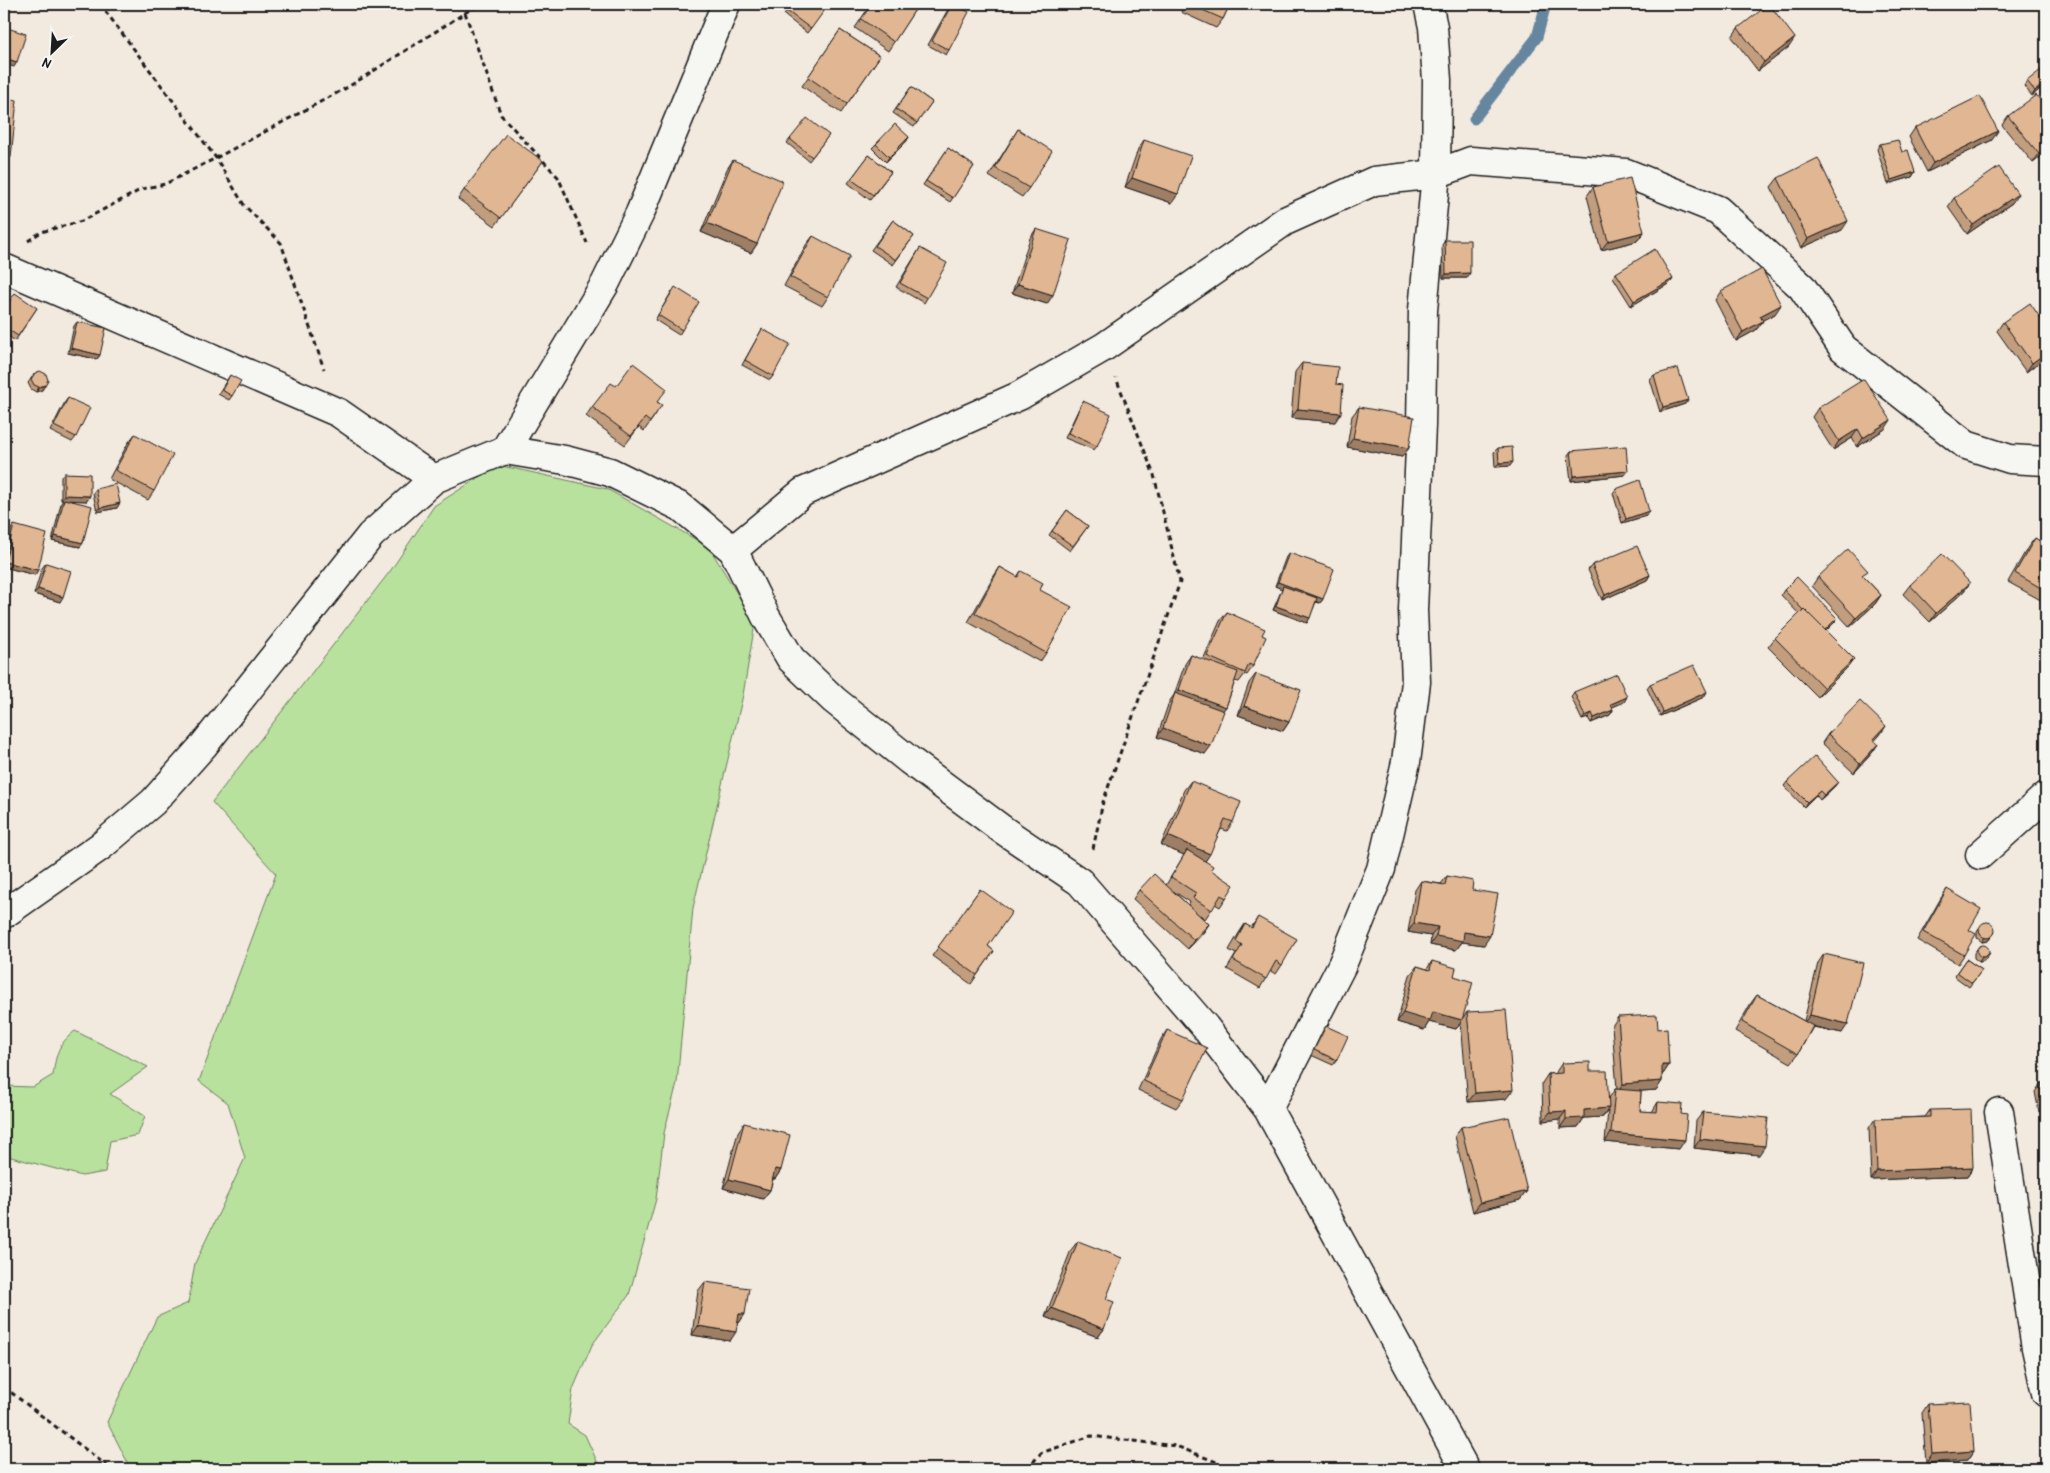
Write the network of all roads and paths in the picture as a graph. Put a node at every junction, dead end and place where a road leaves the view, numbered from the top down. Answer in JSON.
{"nodes":[{"id":1,"x":100,"y":4,"type":"edge"},
{"id":2,"x":106,"y":4,"type":"edge"},
{"id":3,"x":462,"y":4,"type":"edge"},
{"id":4,"x":479,"y":4,"type":"edge"},
{"id":5,"x":726,"y":4,"type":"edge"},
{"id":6,"x":1428,"y":4,"type":"edge"},
{"id":7,"x":104,"y":8,"type":"junction"},
{"id":8,"x":465,"y":12,"type":"junction"},
{"id":9,"x":216,"y":158,"type":"junction"},
{"id":10,"x":1436,"y":174,"type":"junction"},
{"id":11,"x":26,"y":242,"type":"dead end"},
{"id":12,"x":4,"y":268,"type":"edge"},
{"id":13,"x":605,"y":284,"type":"junction"},
{"id":14,"x":1104,"y":347,"type":"junction"},
{"id":15,"x":339,"y":412,"type":"junction"},
{"id":16,"x":505,"y":450,"type":"junction"},
{"id":17,"x":2046,"y":460,"type":"edge"},
{"id":18,"x":434,"y":479,"type":"junction"},
{"id":19,"x":733,"y":550,"type":"junction"},
{"id":20,"x":2046,"y":796,"type":"edge"},
{"id":21,"x":1980,"y":855,"type":"dead end"},
{"id":22,"x":1080,"y":882,"type":"junction"},
{"id":23,"x":4,"y":914,"type":"edge"},
{"id":24,"x":1268,"y":1109,"type":"junction"},
{"id":25,"x":1999,"y":1112,"type":"dead end"},
{"id":26,"x":4,"y":1386,"type":"edge"},
{"id":27,"x":2046,"y":1393,"type":"edge"},
{"id":28,"x":111,"y":1469,"type":"edge"},
{"id":29,"x":1027,"y":1469,"type":"edge"},
{"id":30,"x":1234,"y":1469,"type":"edge"},
{"id":31,"x":1465,"y":1469,"type":"edge"}],
"edges":[{"from":1,"to":7,"type":"path"},
{"from":2,"to":7,"type":"path"},
{"from":3,"to":8,"type":"path"},
{"from":4,"to":8,"type":"path"},
{"from":5,"to":13,"type":"street"},
{"from":6,"to":10,"type":"street"},
{"from":7,"to":9,"type":"path"},
{"from":8,"to":9,"type":"path"},
{"from":8,"to":13,"type":"path"},
{"from":9,"to":11,"type":"path"},
{"from":9,"to":15,"type":"path"},
{"from":10,"to":14,"type":"street"},
{"from":10,"to":17,"type":"street"},
{"from":10,"to":24,"type":"street"},
{"from":12,"to":15,"type":"street"},
{"from":13,"to":16,"type":"street"},
{"from":14,"to":19,"type":"street"},
{"from":14,"to":22,"type":"path"},
{"from":15,"to":18,"type":"street"},
{"from":16,"to":18,"type":"street"},
{"from":16,"to":19,"type":"street"},
{"from":18,"to":23,"type":"street"},
{"from":19,"to":22,"type":"street"},
{"from":20,"to":21,"type":"street"},
{"from":22,"to":24,"type":"street"},
{"from":24,"to":31,"type":"street"},
{"from":25,"to":27,"type":"street"},
{"from":26,"to":28,"type":"path"},
{"from":29,"to":30,"type":"path"}]}
